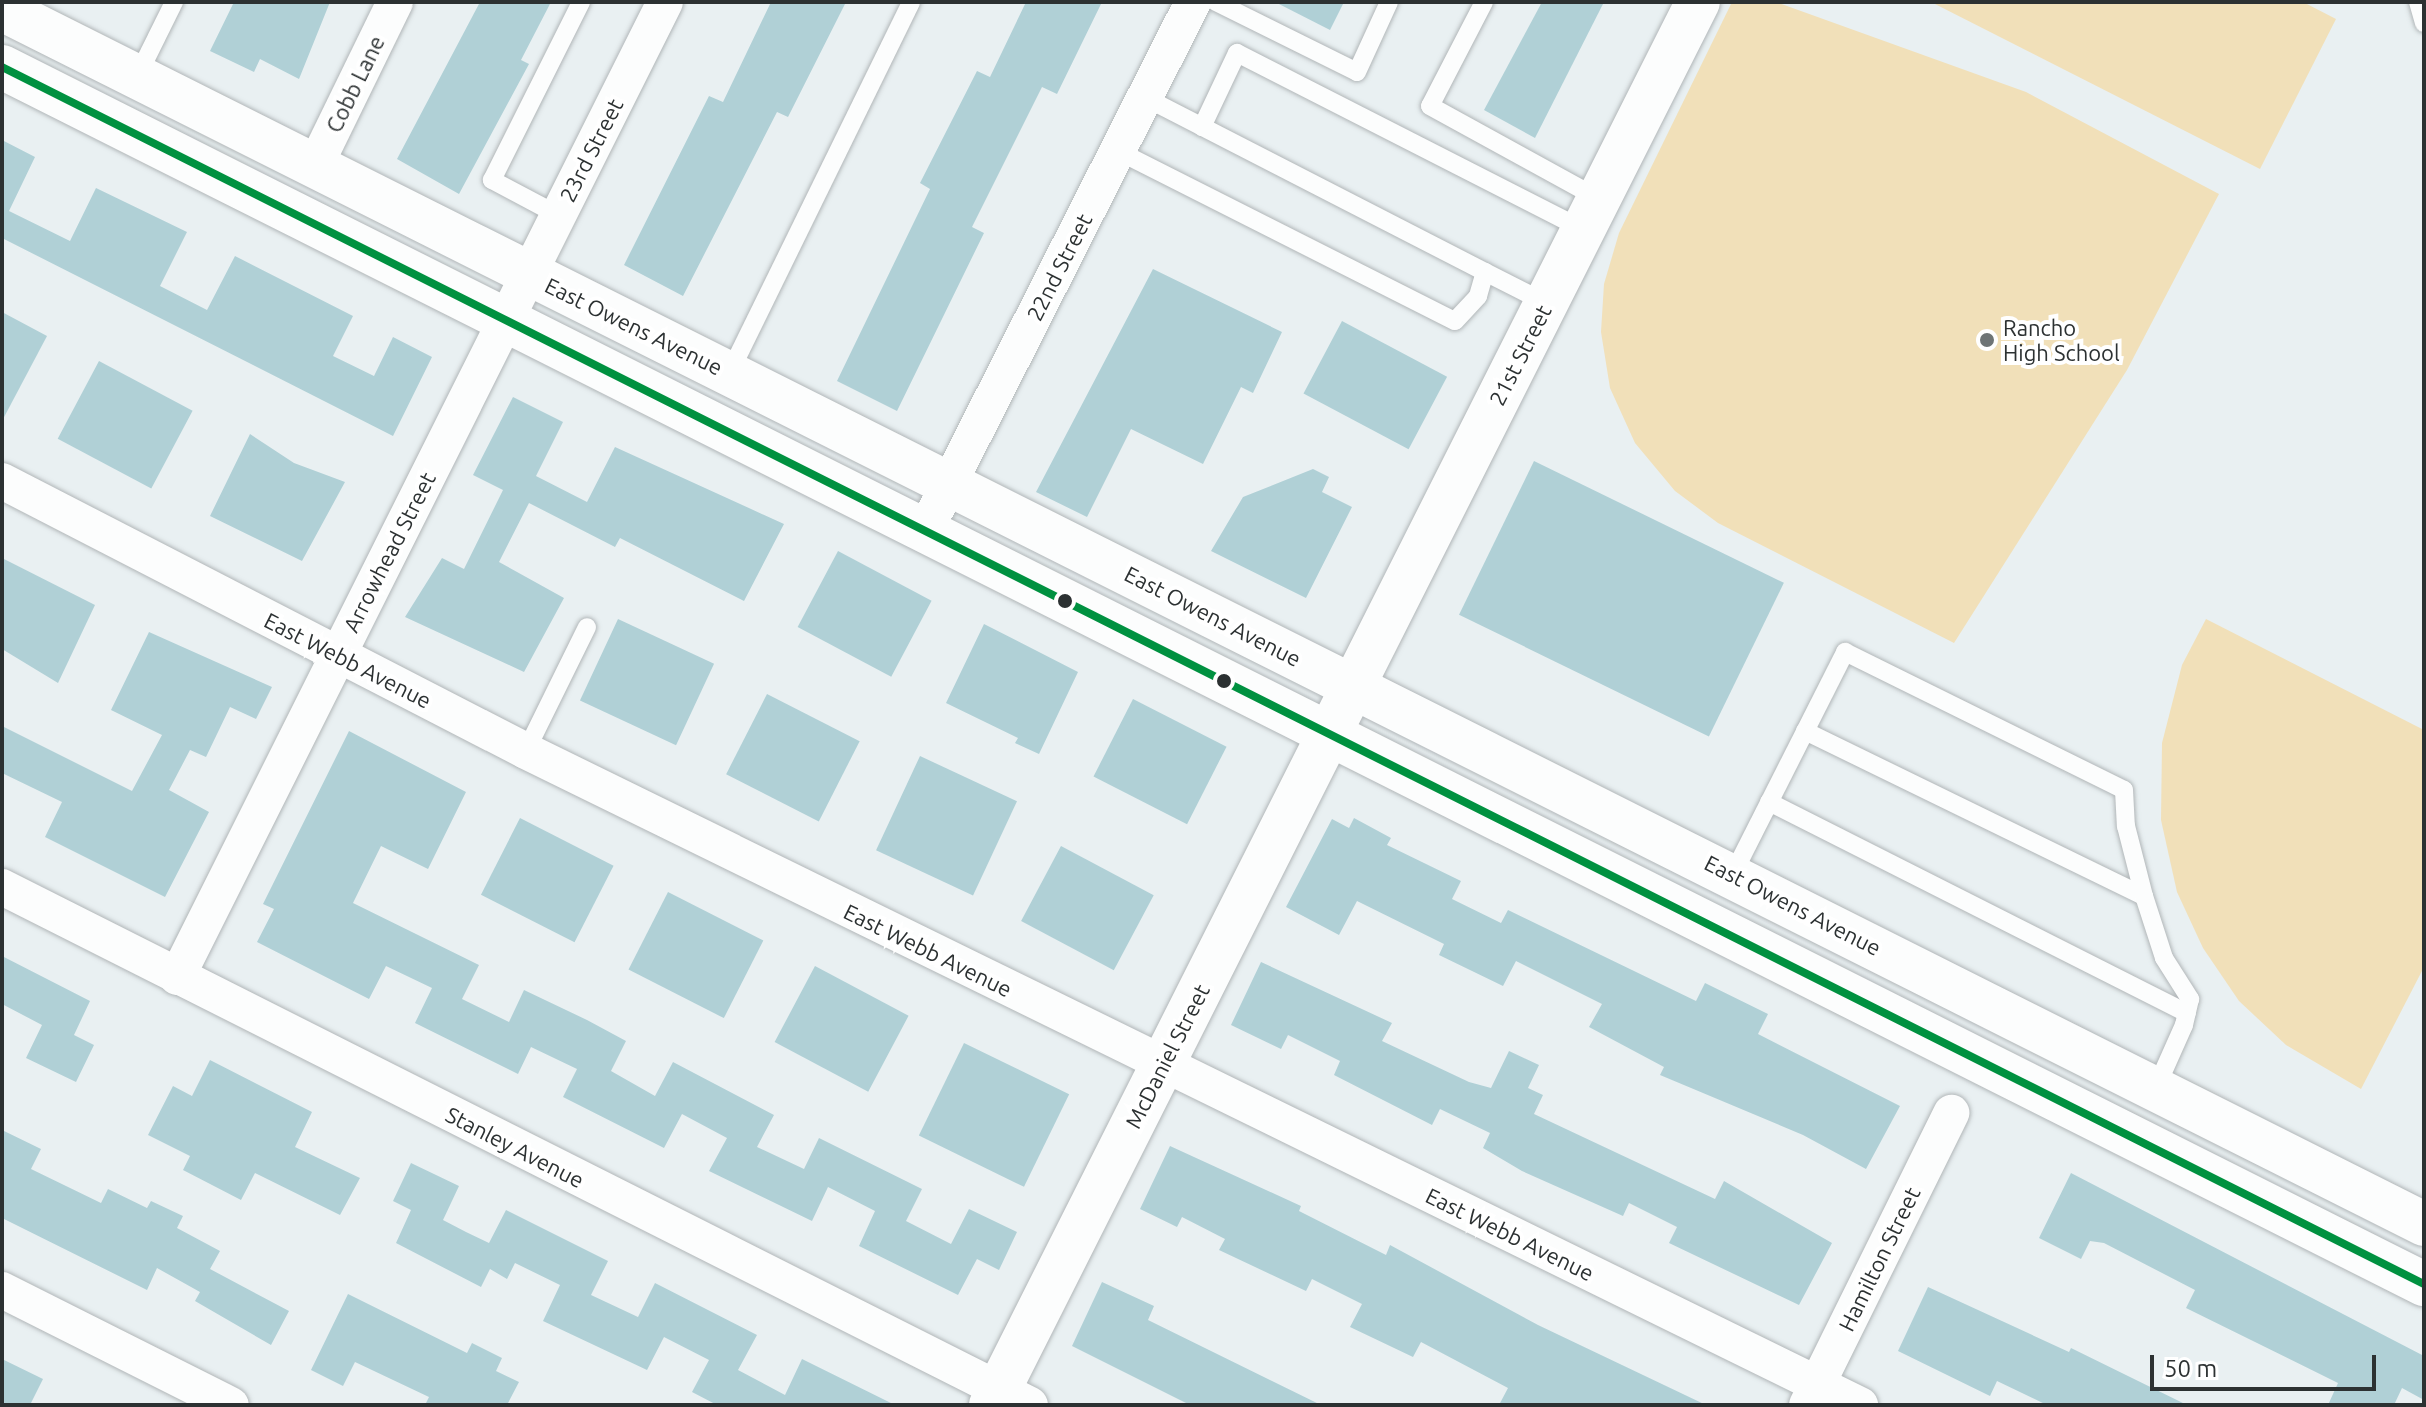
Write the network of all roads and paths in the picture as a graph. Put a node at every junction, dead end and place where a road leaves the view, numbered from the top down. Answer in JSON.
{"nodes":[{"id":1,"x":174,"y":2,"type":"edge"},
{"id":2,"x":395,"y":2,"type":"edge"},
{"id":3,"x":581,"y":2,"type":"edge"},
{"id":4,"x":665,"y":2,"type":"edge"},
{"id":5,"x":911,"y":2,"type":"edge"},
{"id":6,"x":1193,"y":2,"type":"edge"},
{"id":7,"x":1216,"y":2,"type":"edge"},
{"id":8,"x":1389,"y":2,"type":"edge"},
{"id":9,"x":1484,"y":2,"type":"edge"},
{"id":10,"x":1698,"y":2,"type":"edge"},
{"id":11,"x":2418,"y":2,"type":"edge"},
{"id":12,"x":2,"y":9,"type":"edge"},
{"id":13,"x":2424,"y":23,"type":"edge"},
{"id":14,"x":2,"y":67,"type":"edge"},
{"id":15,"x":137,"y":77,"type":"junction"},
{"id":16,"x":1145,"y":97,"type":"junction"},
{"id":17,"x":1202,"y":127,"type":"junction"},
{"id":18,"x":1118,"y":151,"type":"junction"},
{"id":19,"x":315,"y":166,"type":"junction"},
{"id":20,"x":1591,"y":214,"type":"junction"},
{"id":21,"x":558,"y":215,"type":"junction"},
{"id":22,"x":1485,"y":272,"type":"junction"},
{"id":23,"x":516,"y":298,"type":"junction"},
{"id":24,"x":1546,"y":303,"type":"junction"},
{"id":25,"x":729,"y":374,"type":"junction"},
{"id":26,"x":2,"y":481,"type":"edge"},
{"id":27,"x":949,"y":483,"type":"junction"},
{"id":28,"x":925,"y":531,"type":"junction"},
{"id":29,"x":587,"y":627,"type":"dead end"},
{"id":30,"x":338,"y":655,"type":"junction"},
{"id":31,"x":1342,"y":709,"type":"junction"},
{"id":32,"x":1805,"y":731,"type":"junction"},
{"id":33,"x":526,"y":751,"type":"junction"},
{"id":34,"x":1769,"y":802,"type":"junction"},
{"id":35,"x":1733,"y":874,"type":"junction"},
{"id":36,"x":2,"y":887,"type":"edge"},
{"id":37,"x":2144,"y":896,"type":"junction"},
{"id":38,"x":1662,"y":900,"type":"junction"},
{"id":39,"x":177,"y":977,"type":"junction"},
{"id":40,"x":2187,"y":1013,"type":"junction"},
{"id":41,"x":1162,"y":1066,"type":"junction"},
{"id":42,"x":2156,"y":1088,"type":"junction"},
{"id":43,"x":1951,"y":1113,"type":"dead end"},
{"id":44,"x":2424,"y":1224,"type":"edge"},
{"id":45,"x":2424,"y":1284,"type":"edge"},
{"id":46,"x":2,"y":1290,"type":"edge"},
{"id":47,"x":1812,"y":1394,"type":"edge"},
{"id":48,"x":1007,"y":1400,"type":"edge"},
{"id":49,"x":231,"y":1405,"type":"edge"},
{"id":50,"x":1860,"y":1405,"type":"edge"}],
"edges":[{"from":1,"to":15,"type":"lane"},
{"from":2,"to":19,"type":"street","name":"Cobb Lane"},
{"from":3,"to":21,"type":"lane"},
{"from":4,"to":21,"type":"street","name":"23rd Street"},
{"from":5,"to":25,"type":"lane"},
{"from":6,"to":16,"type":"street","name":"22nd Street"},
{"from":7,"to":8,"type":"lane"},
{"from":9,"to":20,"type":"lane"},
{"from":10,"to":20,"type":"main road","name":"21st Street"},
{"from":11,"to":13,"type":"lane"},
{"from":12,"to":15,"type":"main road","name":"East Owens Avenue"},
{"from":14,"to":23,"type":"main road","name":"East Owens Avenue"},
{"from":15,"to":19,"type":"main road","name":"East Owens Avenue"},
{"from":16,"to":17,"type":"lane"},
{"from":16,"to":18,"type":"street","name":"22nd Street"},
{"from":17,"to":20,"type":"lane"},
{"from":17,"to":22,"type":"lane"},
{"from":18,"to":22,"type":"lane"},
{"from":18,"to":27,"type":"street","name":"22nd Street"},
{"from":19,"to":23,"type":"main road","name":"East Owens Avenue"},
{"from":20,"to":24,"type":"main road","name":"21st Street"},
{"from":21,"to":23,"type":"street","name":"23rd Street"},
{"from":22,"to":24,"type":"lane"},
{"from":23,"to":25,"type":"main road","name":"East Owens Avenue"},
{"from":23,"to":28,"type":"main road","name":"East Owens Avenue"},
{"from":23,"to":30,"type":"street","name":"Arrowhead Street"},
{"from":24,"to":31,"type":"main road","name":"21st Street"},
{"from":25,"to":27,"type":"main road","name":"East Owens Avenue"},
{"from":26,"to":30,"type":"street","name":"East Webb Avenue"},
{"from":27,"to":28,"type":"street","name":"22nd Street"},
{"from":27,"to":31,"type":"main road","name":"East Owens Avenue"},
{"from":28,"to":31,"type":"main road","name":"East Owens Avenue"},
{"from":29,"to":33,"type":"lane"},
{"from":30,"to":33,"type":"street","name":"East Webb Avenue"},
{"from":30,"to":39,"type":"street","name":"Arrowhead Street"},
{"from":31,"to":35,"type":"main road","name":"East Owens Avenue"},
{"from":31,"to":38,"type":"main road","name":"East Owens Avenue"},
{"from":31,"to":41,"type":"main road","name":"McDaniel Street"},
{"from":32,"to":34,"type":"lane"},
{"from":32,"to":37,"type":"lane"},
{"from":32,"to":37,"type":"lane"},
{"from":33,"to":41,"type":"street","name":"East Webb Avenue"},
{"from":34,"to":35,"type":"lane"},
{"from":34,"to":40,"type":"lane"},
{"from":35,"to":38,"type":"main road"},
{"from":35,"to":42,"type":"main road","name":"East Owens Avenue"},
{"from":36,"to":39,"type":"street","name":"Stanley Avenue"},
{"from":37,"to":40,"type":"lane"},
{"from":38,"to":45,"type":"main road","name":"East Owens Avenue"},
{"from":39,"to":48,"type":"street","name":"Stanley Avenue"},
{"from":40,"to":42,"type":"lane"},
{"from":41,"to":47,"type":"street","name":"East Webb Avenue"},
{"from":41,"to":48,"type":"main road","name":"McDaniel Street"},
{"from":42,"to":44,"type":"main road","name":"East Owens Avenue"},
{"from":43,"to":47,"type":"street","name":"Hamilton Street"},
{"from":46,"to":49,"type":"street"},
{"from":47,"to":50,"type":"street","name":"East Webb Avenue"}]}
